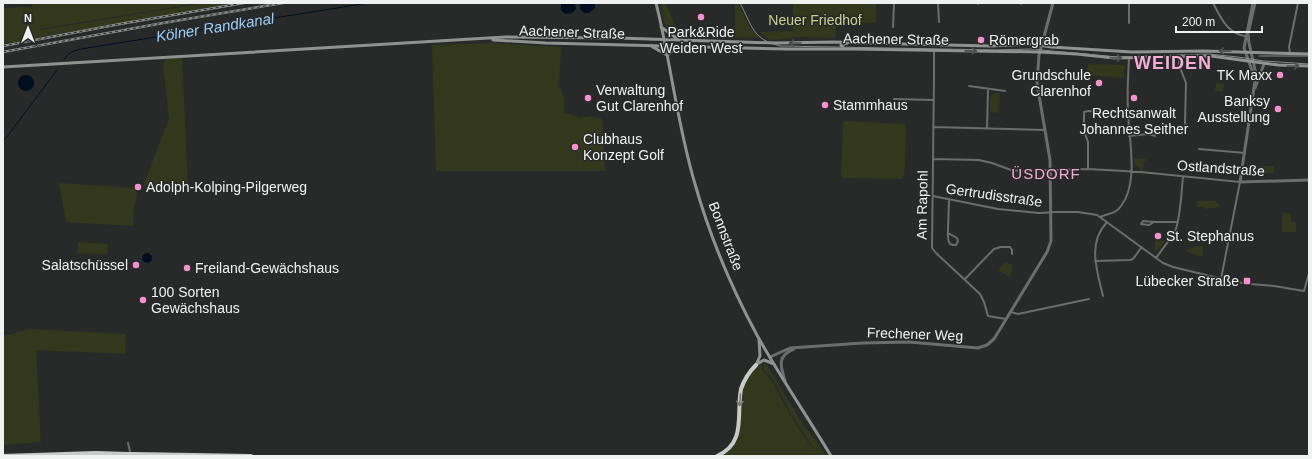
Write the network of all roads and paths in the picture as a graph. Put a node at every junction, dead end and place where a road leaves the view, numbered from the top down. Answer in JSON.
{"nodes":[{"id":1,"x":656,"y":3,"type":"edge"},
{"id":2,"x":894,"y":3,"type":"edge"},
{"id":3,"x":938,"y":3,"type":"edge"},
{"id":4,"x":1053,"y":3,"type":"edge"},
{"id":5,"x":1129,"y":3,"type":"edge"},
{"id":6,"x":1213,"y":3,"type":"edge"},
{"id":7,"x":1254,"y":3,"type":"edge"},
{"id":8,"x":1298,"y":3,"type":"edge"},
{"id":9,"x":939,"y":22,"type":"dead end"},
{"id":10,"x":1130,"y":23,"type":"dead end"},
{"id":11,"x":661,"y":27,"type":"junction"},
{"id":12,"x":893,"y":28,"type":"dead end"},
{"id":13,"x":1245,"y":36,"type":"junction"},
{"id":14,"x":664,"y":39,"type":"junction"},
{"id":15,"x":482,"y":40,"type":"junction"},
{"id":16,"x":678,"y":40,"type":"junction"},
{"id":17,"x":851,"y":42,"type":"junction"},
{"id":18,"x":930,"y":44,"type":"junction"},
{"id":19,"x":941,"y":45,"type":"junction"},
{"id":20,"x":651,"y":46,"type":"junction"},
{"id":21,"x":665,"y":46,"type":"junction"},
{"id":22,"x":678,"y":46,"type":"junction"},
{"id":23,"x":1042,"y":46,"type":"junction"},
{"id":24,"x":844,"y":49,"type":"junction"},
{"id":25,"x":934,"y":51,"type":"junction"},
{"id":26,"x":1040,"y":52,"type":"junction"},
{"id":27,"x":1245,"y":52,"type":"junction"},
{"id":28,"x":1251,"y":52,"type":"junction"},
{"id":29,"x":1290,"y":53,"type":"junction"},
{"id":30,"x":1309,"y":54,"type":"edge"},
{"id":31,"x":667,"y":55,"type":"junction"},
{"id":32,"x":1179,"y":57,"type":"junction"},
{"id":33,"x":1129,"y":58,"type":"junction"},
{"id":34,"x":1249,"y":62,"type":"junction"},
{"id":35,"x":1254,"y":62,"type":"junction"},
{"id":36,"x":1264,"y":64,"type":"junction"},
{"id":37,"x":1309,"y":66,"type":"edge"},
{"id":38,"x":3,"y":67,"type":"edge"},
{"id":39,"x":1255,"y":81,"type":"junction"},
{"id":40,"x":970,"y":86,"type":"dead end"},
{"id":41,"x":988,"y":89,"type":"junction"},
{"id":42,"x":1005,"y":91,"type":"dead end"},
{"id":43,"x":1253,"y":96,"type":"junction"},
{"id":44,"x":894,"y":99,"type":"dead end"},
{"id":45,"x":933,"y":100,"type":"junction"},
{"id":46,"x":1128,"y":112,"type":"junction"},
{"id":47,"x":933,"y":127,"type":"junction"},
{"id":48,"x":988,"y":129,"type":"junction"},
{"id":49,"x":1186,"y":129,"type":"dead end"},
{"id":50,"x":1045,"y":130,"type":"junction"},
{"id":51,"x":1129,"y":136,"type":"junction"},
{"id":52,"x":1155,"y":136,"type":"dead end"},
{"id":53,"x":1199,"y":149,"type":"dead end"},
{"id":54,"x":1245,"y":153,"type":"junction"},
{"id":55,"x":933,"y":159,"type":"junction"},
{"id":56,"x":1088,"y":169,"type":"junction"},
{"id":57,"x":1051,"y":170,"type":"junction"},
{"id":58,"x":1132,"y":172,"type":"junction"},
{"id":59,"x":1183,"y":177,"type":"junction"},
{"id":60,"x":1309,"y":180,"type":"edge"},
{"id":61,"x":1240,"y":182,"type":"junction"},
{"id":62,"x":933,"y":196,"type":"junction"},
{"id":63,"x":949,"y":200,"type":"junction"},
{"id":64,"x":1051,"y":213,"type":"junction"},
{"id":65,"x":1100,"y":217,"type":"junction"},
{"id":66,"x":1107,"y":222,"type":"junction"},
{"id":67,"x":1154,"y":222,"type":"junction"},
{"id":68,"x":1178,"y":222,"type":"junction"},
{"id":69,"x":948,"y":233,"type":"junction"},
{"id":70,"x":1141,"y":248,"type":"junction"},
{"id":71,"x":1012,"y":254,"type":"dead end"},
{"id":72,"x":1156,"y":258,"type":"junction"},
{"id":73,"x":1095,"y":261,"type":"junction"},
{"id":74,"x":1309,"y":273,"type":"edge"},
{"id":75,"x":965,"y":279,"type":"junction"},
{"id":76,"x":1220,"y":279,"type":"junction"},
{"id":77,"x":1103,"y":296,"type":"dead end"},
{"id":78,"x":1089,"y":299,"type":"dead end"},
{"id":79,"x":1011,"y":312,"type":"junction"},
{"id":80,"x":1006,"y":319,"type":"junction"},
{"id":81,"x":758,"y":336,"type":"junction"},
{"id":82,"x":800,"y":347,"type":"junction"},
{"id":83,"x":770,"y":357,"type":"junction"},
{"id":84,"x":756,"y":365,"type":"junction"},
{"id":85,"x":774,"y":365,"type":"junction"},
{"id":86,"x":785,"y":382,"type":"junction"},
{"id":87,"x":128,"y":443,"type":"dead end"},
{"id":88,"x":131,"y":455,"type":"edge"},
{"id":89,"x":3,"y":456,"type":"edge"},
{"id":90,"x":251,"y":456,"type":"edge"},
{"id":91,"x":717,"y":456,"type":"edge"},
{"id":92,"x":831,"y":456,"type":"edge"}],
"edges":[{"from":1,"to":11,"type":"main road","name":"Bonnstraße"},
{"from":2,"to":12,"type":"street"},
{"from":3,"to":9,"type":"street"},
{"from":4,"to":23,"type":"street","name":"Frechener Weg"},
{"from":5,"to":10,"type":"street"},
{"from":6,"to":13,"type":"street"},
{"from":7,"to":13,"type":"street"},
{"from":7,"to":28,"type":"street"},
{"from":8,"to":29,"type":"street"},
{"from":11,"to":14,"type":"main road","name":"Bonnstraße"},
{"from":11,"to":16,"type":"main road"},
{"from":13,"to":27,"type":"street"},
{"from":14,"to":15,"type":"main road","name":"Aachener Straße"},
{"from":14,"to":16,"type":"main road","name":"Aachener Straße"},
{"from":14,"to":21,"type":"main road","name":"Bonnstraße"},
{"from":15,"to":20,"type":"main road","name":"Aachener Straße"},
{"from":15,"to":38,"type":"main road","name":"Aachener Straße"},
{"from":17,"to":16,"type":"main road","name":"Aachener Straße","one_way":true},
{"from":17,"to":18,"type":"main road","name":"Aachener Straße"},
{"from":17,"to":24,"type":"main road"},
{"from":18,"to":19,"type":"main road","name":"Aachener Straße"},
{"from":18,"to":25,"type":"main road"},
{"from":19,"to":23,"type":"main road","name":"Aachener Straße"},
{"from":19,"to":25,"type":"main road"},
{"from":20,"to":21,"type":"main road","name":"Aachener Straße"},
{"from":20,"to":31,"type":"main road"},
{"from":21,"to":22,"type":"main road","name":"Aachener Straße"},
{"from":21,"to":31,"type":"main road","name":"Bonnstraße"},
{"from":22,"to":24,"type":"main road","name":"Aachener Straße"},
{"from":22,"to":31,"type":"main road"},
{"from":23,"to":26,"type":"street","name":"Frechener Weg"},
{"from":27,"to":23,"type":"main road","name":"Aachener Straße","one_way":true},
{"from":24,"to":25,"type":"main road","name":"Aachener Straße"},
{"from":25,"to":26,"type":"main road","name":"Aachener Straße","one_way":true},
{"from":25,"to":45,"type":"street","name":"Am Rapohl"},
{"from":26,"to":33,"type":"main road","name":"Aachener Straße","one_way":true},
{"from":26,"to":50,"type":"street","name":"Frechener Weg"},
{"from":27,"to":28,"type":"main road","name":"Aachener Straße"},
{"from":27,"to":34,"type":"street"},
{"from":28,"to":29,"type":"main road","name":"Aachener Straße"},
{"from":28,"to":35,"type":"street"},
{"from":29,"to":30,"type":"main road","name":"Aachener Straße"},
{"from":31,"to":81,"type":"main road","name":"Bonnstraße"},
{"from":32,"to":33,"type":"main road","name":"Aachener Straße"},
{"from":32,"to":34,"type":"main road","name":"Aachener Straße"},
{"from":32,"to":49,"type":"street"},
{"from":33,"to":46,"type":"street"},
{"from":34,"to":35,"type":"main road","name":"Aachener Straße"},
{"from":34,"to":39,"type":"street"},
{"from":35,"to":36,"type":"main road","name":"Aachener Straße"},
{"from":35,"to":39,"type":"street"},
{"from":36,"to":37,"type":"main road","name":"Aachener Straße","one_way":true},
{"from":36,"to":43,"type":"street"},
{"from":39,"to":43,"type":"street"},
{"from":40,"to":41,"type":"street"},
{"from":41,"to":42,"type":"street"},
{"from":41,"to":48,"type":"street"},
{"from":43,"to":54,"type":"street"},
{"from":44,"to":45,"type":"street"},
{"from":45,"to":47,"type":"street","name":"Am Rapohl"},
{"from":46,"to":51,"type":"street"},
{"from":46,"to":56,"type":"street"},
{"from":47,"to":48,"type":"street"},
{"from":47,"to":55,"type":"street","name":"Am Rapohl"},
{"from":48,"to":50,"type":"street"},
{"from":50,"to":57,"type":"street","name":"Frechener Weg"},
{"from":51,"to":52,"type":"street"},
{"from":51,"to":58,"type":"street"},
{"from":53,"to":54,"type":"street"},
{"from":54,"to":61,"type":"street"},
{"from":55,"to":57,"type":"street","name":"Ostlandstraße"},
{"from":55,"to":62,"type":"street","name":"Am Rapohl"},
{"from":56,"to":57,"type":"street","name":"Ostlandstraße"},
{"from":56,"to":58,"type":"street","name":"Ostlandstraße"},
{"from":57,"to":64,"type":"street","name":"Frechener Weg"},
{"from":58,"to":59,"type":"street","name":"Ostlandstraße"},
{"from":58,"to":65,"type":"street"},
{"from":59,"to":61,"type":"street","name":"Ostlandstraße"},
{"from":59,"to":68,"type":"street"},
{"from":60,"to":61,"type":"street","name":"Ostlandstraße"},
{"from":61,"to":76,"type":"street"},
{"from":62,"to":63,"type":"street","name":"Gertrudisstraße"},
{"from":62,"to":75,"type":"street","name":"Am Rapohl"},
{"from":63,"to":64,"type":"street","name":"Gertrudisstraße"},
{"from":63,"to":69,"type":"street"},
{"from":64,"to":65,"type":"street","name":"Gertrudisstraße"},
{"from":64,"to":79,"type":"street","name":"Frechener Weg"},
{"from":65,"to":66,"type":"street"},
{"from":66,"to":70,"type":"street"},
{"from":66,"to":73,"type":"street"},
{"from":67,"to":67,"type":"street"},
{"from":67,"to":68,"type":"street"},
{"from":68,"to":72,"type":"street"},
{"from":69,"to":69,"type":"street"},
{"from":70,"to":72,"type":"street"},
{"from":70,"to":73,"type":"street"},
{"from":71,"to":75,"type":"street"},
{"from":72,"to":76,"type":"street"},
{"from":73,"to":77,"type":"street"},
{"from":74,"to":76,"type":"street"},
{"from":75,"to":80,"type":"street","name":"Am Rapohl"},
{"from":78,"to":79,"type":"street"},
{"from":79,"to":80,"type":"street","name":"Frechener Weg"},
{"from":80,"to":82,"type":"street","name":"Frechener Weg"},
{"from":81,"to":83,"type":"main road","name":"Bonnstraße"},
{"from":81,"to":84,"type":"main road"},
{"from":82,"to":83,"type":"street","name":"Frechener Weg"},
{"from":82,"to":86,"type":"street","name":"Frechener Weg"},
{"from":83,"to":85,"type":"main road","name":"Bonnstraße"},
{"from":84,"to":85,"type":"main road"},
{"from":84,"to":91,"type":"highway","one_way":true},
{"from":85,"to":86,"type":"main road","name":"Bonnstraße"},
{"from":86,"to":92,"type":"main road","name":"Bonnstraße"},
{"from":87,"to":88,"type":"street"},
{"from":88,"to":89,"type":"highway"},
{"from":88,"to":90,"type":"highway"}]}
